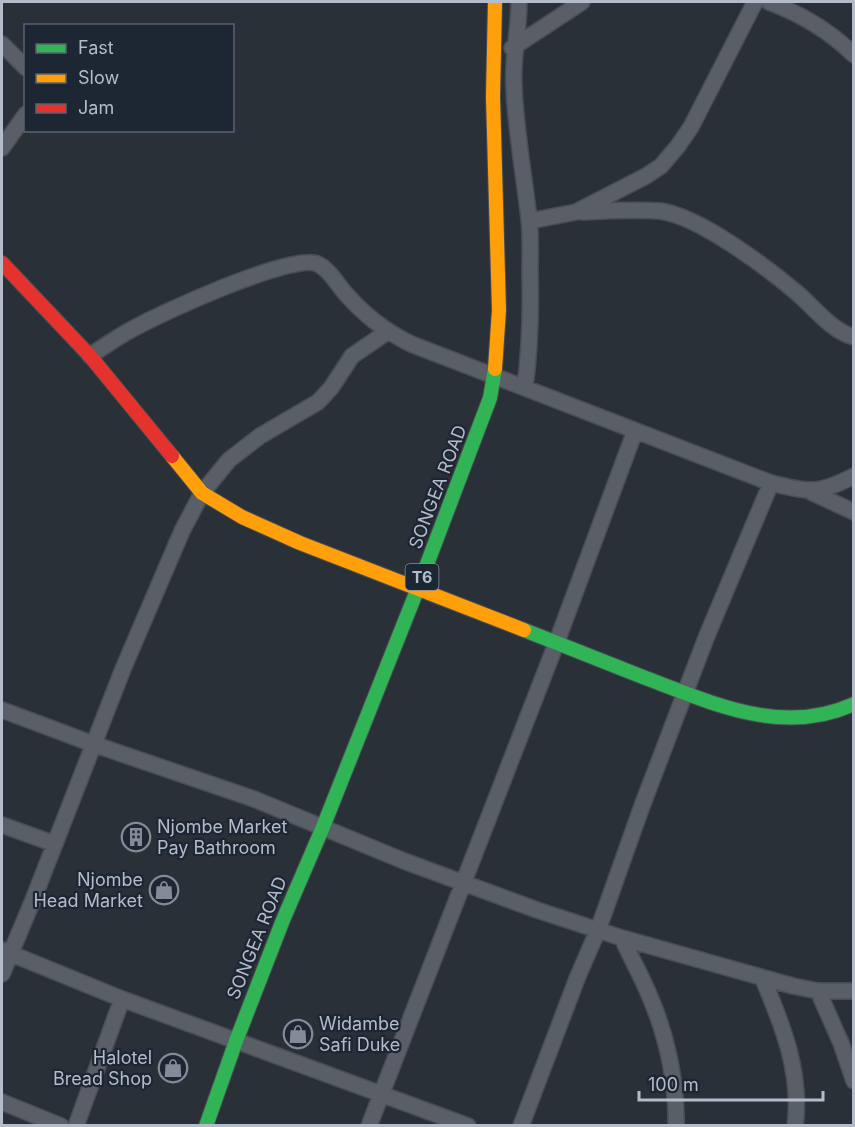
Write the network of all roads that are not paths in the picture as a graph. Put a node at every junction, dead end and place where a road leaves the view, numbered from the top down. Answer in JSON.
{"nodes":[{"id":1,"x":495,"y":2,"type":"edge"},
{"id":2,"x":519,"y":2,"type":"edge"},
{"id":3,"x":582,"y":2,"type":"edge"},
{"id":4,"x":755,"y":2,"type":"edge"},
{"id":5,"x":769,"y":2,"type":"edge"},
{"id":6,"x":2,"y":44,"type":"edge"},
{"id":7,"x":514,"y":47,"type":"junction"},
{"id":8,"x":852,"y":49,"type":"edge"},
{"id":9,"x":494,"y":60,"type":"junction"},
{"id":10,"x":24,"y":66,"type":"edge"},
{"id":11,"x":24,"y":117,"type":"edge"},
{"id":12,"x":2,"y":148,"type":"edge"},
{"id":13,"x":576,"y":212,"type":"junction"},
{"id":14,"x":530,"y":221,"type":"junction"},
{"id":15,"x":2,"y":263,"type":"edge"},
{"id":16,"x":387,"y":332,"type":"junction"},
{"id":17,"x":854,"y":337,"type":"edge"},
{"id":18,"x":90,"y":356,"type":"junction"},
{"id":19,"x":495,"y":375,"type":"junction"},
{"id":20,"x":525,"y":387,"type":"junction"},
{"id":21,"x":635,"y":431,"type":"junction"},
{"id":22,"x":854,"y":476,"type":"edge"},
{"id":23,"x":771,"y":483,"type":"junction"},
{"id":24,"x":811,"y":492,"type":"junction"},
{"id":25,"x":202,"y":493,"type":"junction"},
{"id":26,"x":854,"y":512,"type":"edge"},
{"id":27,"x":418,"y":588,"type":"junction"},
{"id":28,"x":556,"y":644,"type":"junction"},
{"id":29,"x":684,"y":694,"type":"junction"},
{"id":30,"x":854,"y":704,"type":"edge"},
{"id":31,"x":2,"y":710,"type":"edge"},
{"id":32,"x":93,"y":744,"type":"junction"},
{"id":33,"x":2,"y":825,"type":"edge"},
{"id":34,"x":323,"y":827,"type":"junction"},
{"id":35,"x":55,"y":844,"type":"junction"},
{"id":36,"x":463,"y":883,"type":"junction"},
{"id":37,"x":598,"y":930,"type":"junction"},
{"id":38,"x":622,"y":938,"type":"junction"},
{"id":39,"x":6,"y":952,"type":"edge"},
{"id":40,"x":2,"y":974,"type":"edge"},
{"id":41,"x":763,"y":979,"type":"junction"},
{"id":42,"x":818,"y":991,"type":"junction"},
{"id":43,"x":854,"y":991,"type":"edge"},
{"id":44,"x":122,"y":999,"type":"junction"},
{"id":45,"x":236,"y":1041,"type":"junction"},
{"id":46,"x":854,"y":1081,"type":"edge"},
{"id":47,"x":383,"y":1093,"type":"junction"},
{"id":48,"x":2,"y":1102,"type":"edge"},
{"id":49,"x":61,"y":1125,"type":"edge"},
{"id":50,"x":76,"y":1125,"type":"edge"},
{"id":51,"x":206,"y":1125,"type":"edge"},
{"id":52,"x":369,"y":1125,"type":"edge"},
{"id":53,"x":468,"y":1125,"type":"edge"},
{"id":54,"x":521,"y":1125,"type":"edge"},
{"id":55,"x":676,"y":1125,"type":"edge"},
{"id":56,"x":795,"y":1125,"type":"edge"}],
"edges":[{"from":1,"to":9,"type":"main road","name":"SONGEA ROAD","number":"T6"},
{"from":2,"to":7,"type":"street"},
{"from":3,"to":7,"type":"street"},
{"from":4,"to":13,"type":"street"},
{"from":5,"to":8,"type":"street"},
{"from":6,"to":10,"type":"street"},
{"from":7,"to":9,"type":"street"},
{"from":7,"to":14,"type":"street"},
{"from":9,"to":19,"type":"main road","name":"SONGEA ROAD","number":"T6"},
{"from":11,"to":12,"type":"street"},
{"from":13,"to":14,"type":"street"},
{"from":13,"to":17,"type":"street"},
{"from":14,"to":20,"type":"street"},
{"from":15,"to":18,"type":"main road"},
{"from":16,"to":18,"type":"street"},
{"from":16,"to":19,"type":"street"},
{"from":16,"to":25,"type":"street"},
{"from":18,"to":25,"type":"main road"},
{"from":19,"to":20,"type":"street"},
{"from":19,"to":27,"type":"main road","name":"SONGEA ROAD","number":"T6"},
{"from":20,"to":21,"type":"street"},
{"from":21,"to":23,"type":"street"},
{"from":21,"to":28,"type":"street"},
{"from":22,"to":24,"type":"street"},
{"from":23,"to":24,"type":"street"},
{"from":23,"to":29,"type":"street"},
{"from":24,"to":26,"type":"street"},
{"from":25,"to":27,"type":"main road"},
{"from":25,"to":32,"type":"street"},
{"from":27,"to":28,"type":"main road"},
{"from":27,"to":34,"type":"main road","name":"SONGEA ROAD","number":"T6"},
{"from":28,"to":29,"type":"main road"},
{"from":28,"to":36,"type":"street"},
{"from":29,"to":30,"type":"main road"},
{"from":29,"to":37,"type":"street"},
{"from":31,"to":32,"type":"street"},
{"from":32,"to":34,"type":"street"},
{"from":32,"to":35,"type":"street"},
{"from":33,"to":35,"type":"street"},
{"from":34,"to":36,"type":"street"},
{"from":34,"to":45,"type":"main road","name":"SONGEA ROAD","number":"T6"},
{"from":35,"to":39,"type":"street"},
{"from":36,"to":37,"type":"street"},
{"from":36,"to":47,"type":"street"},
{"from":37,"to":38,"type":"street"},
{"from":37,"to":54,"type":"street"},
{"from":38,"to":41,"type":"street"},
{"from":38,"to":55,"type":"street"},
{"from":39,"to":40,"type":"street"},
{"from":39,"to":44,"type":"street"},
{"from":41,"to":42,"type":"street"},
{"from":41,"to":56,"type":"street"},
{"from":42,"to":43,"type":"street"},
{"from":42,"to":46,"type":"street"},
{"from":44,"to":45,"type":"street"},
{"from":44,"to":50,"type":"street"},
{"from":45,"to":47,"type":"street"},
{"from":45,"to":51,"type":"main road","name":"SONGEA ROAD","number":"T6"},
{"from":47,"to":52,"type":"street"},
{"from":47,"to":53,"type":"street"},
{"from":48,"to":49,"type":"street"}]}
